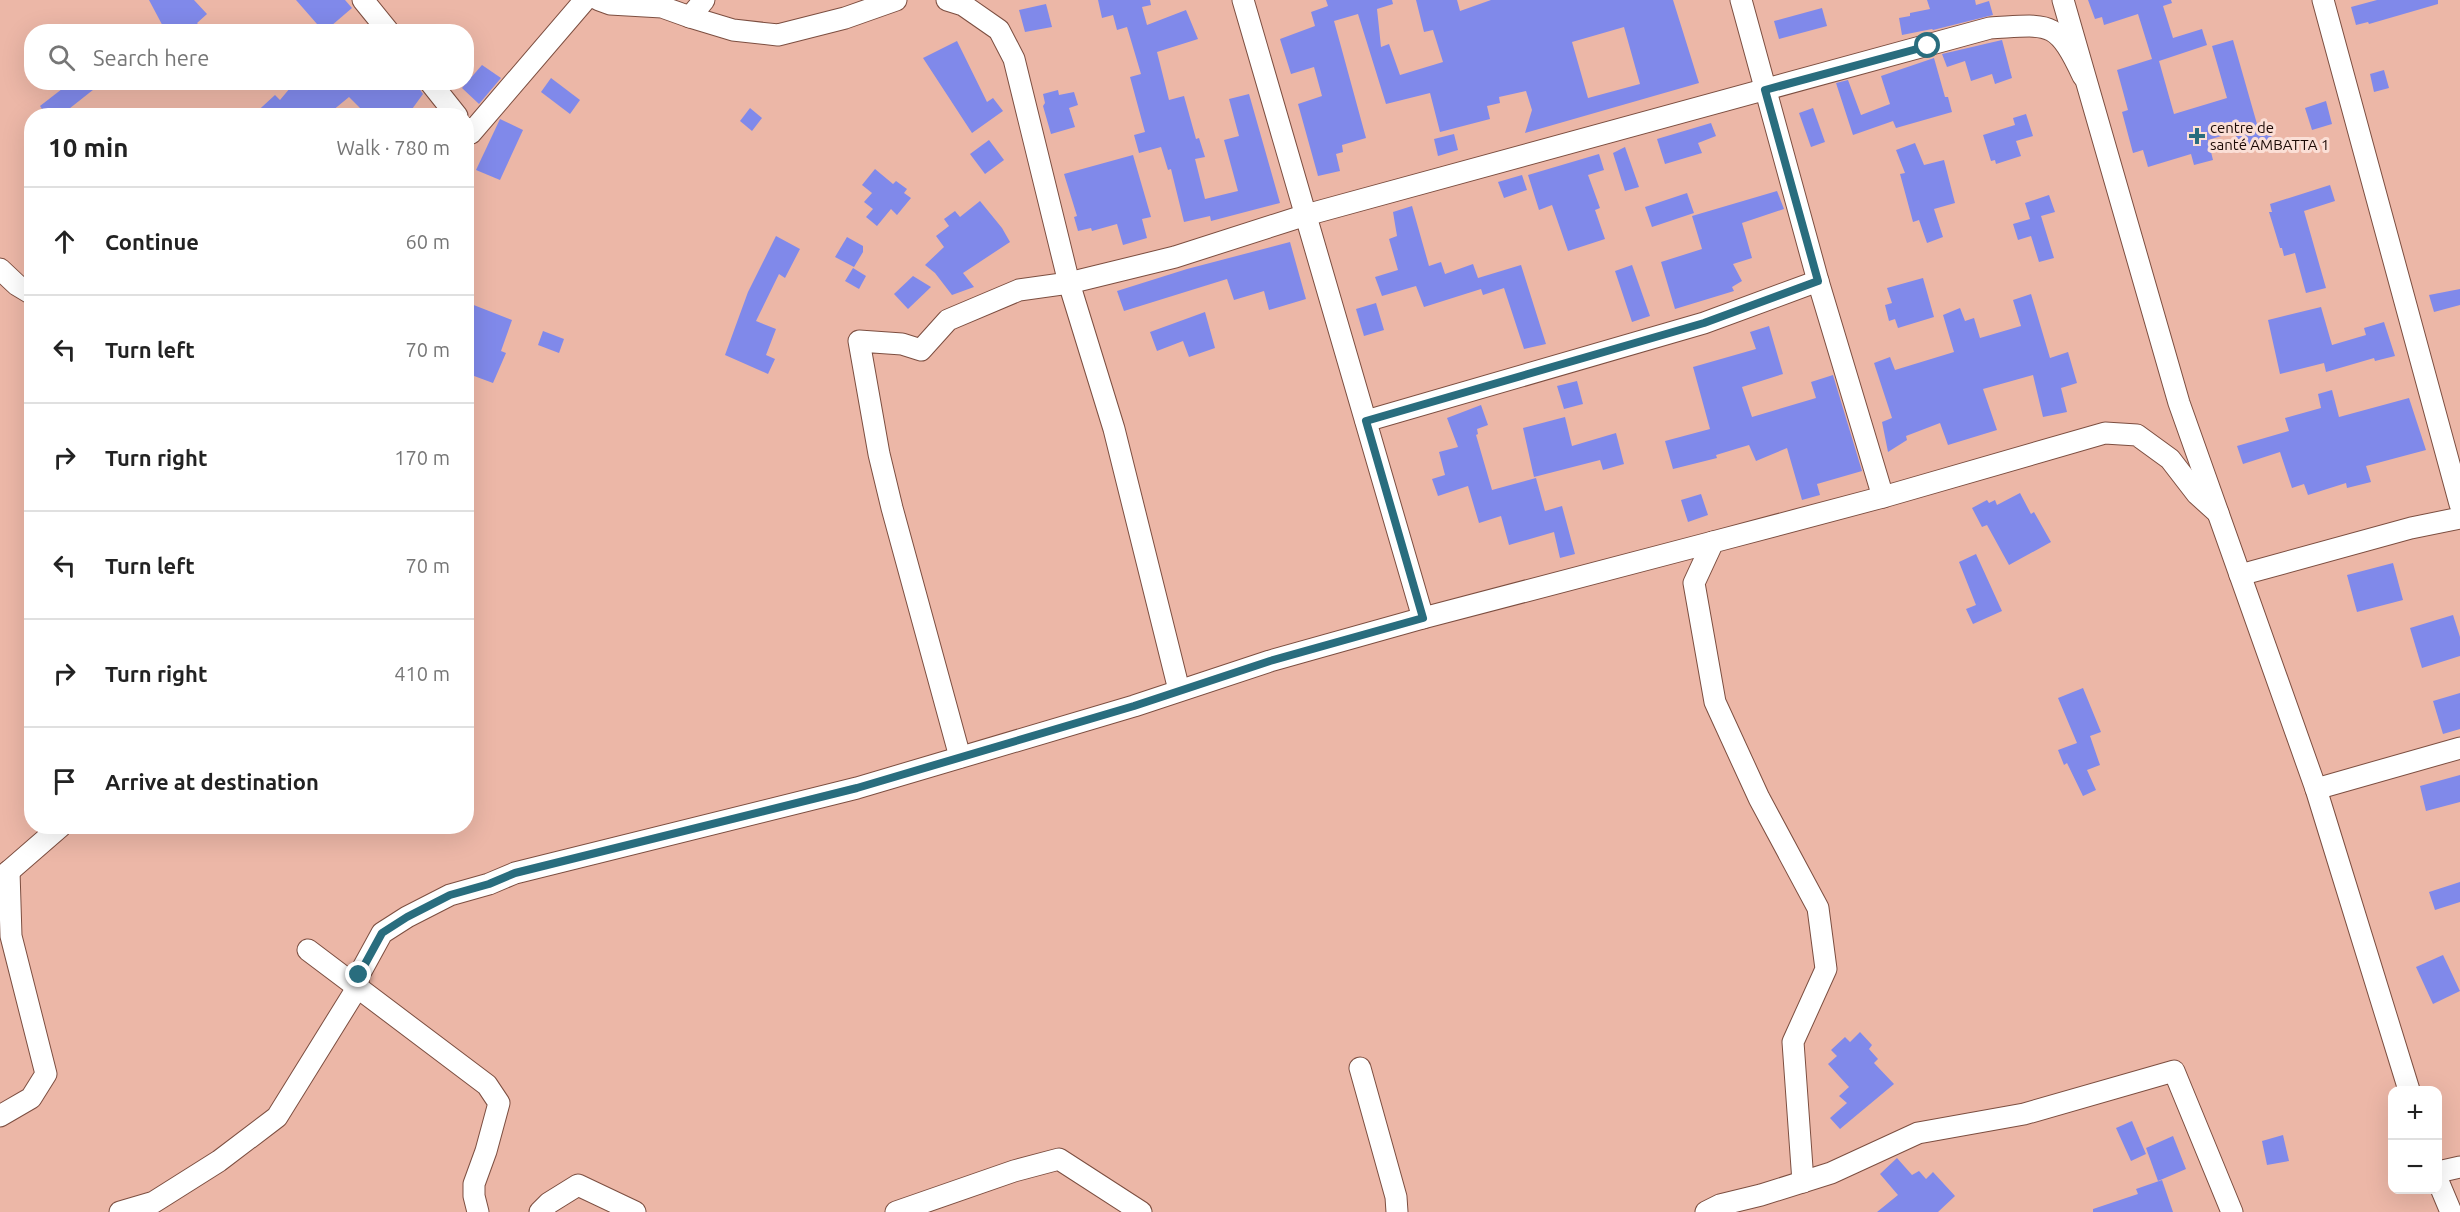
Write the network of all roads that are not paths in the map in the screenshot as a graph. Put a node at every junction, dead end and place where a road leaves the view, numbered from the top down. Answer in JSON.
{"nodes":[{"id":1,"x":363,"y":0,"type":"edge"},
{"id":2,"x":585,"y":0,"type":"edge"},
{"id":3,"x":599,"y":0,"type":"edge"},
{"id":4,"x":704,"y":0,"type":"edge"},
{"id":5,"x":896,"y":0,"type":"edge"},
{"id":6,"x":947,"y":0,"type":"edge"},
{"id":7,"x":1741,"y":0,"type":"edge"},
{"id":8,"x":2063,"y":0,"type":"edge"},
{"id":9,"x":2323,"y":0,"type":"edge"},
{"id":10,"x":1248,"y":1,"type":"edge"},
{"id":11,"x":690,"y":17,"type":"junction"},
{"id":12,"x":382,"y":24,"type":"edge"},
{"id":13,"x":2083,"y":76,"type":"junction"},
{"id":14,"x":436,"y":90,"type":"edge"},
{"id":15,"x":1765,"y":90,"type":"junction"},
{"id":16,"x":451,"y":108,"type":"edge"},
{"id":17,"x":474,"y":126,"type":"edge"},
{"id":18,"x":1306,"y":216,"type":"junction"},
{"id":19,"x":0,"y":269,"type":"edge"},
{"id":20,"x":1818,"y":281,"type":"junction"},
{"id":21,"x":1069,"y":283,"type":"junction"},
{"id":22,"x":24,"y":289,"type":"edge"},
{"id":23,"x":1366,"y":421,"type":"junction"},
{"id":24,"x":1882,"y":497,"type":"junction"},
{"id":25,"x":2460,"y":504,"type":"edge"},
{"id":26,"x":2218,"y":513,"type":"junction"},
{"id":27,"x":2460,"y":518,"type":"edge"},
{"id":28,"x":1713,"y":542,"type":"junction"},
{"id":29,"x":2240,"y":575,"type":"junction"},
{"id":30,"x":1423,"y":618,"type":"junction"},
{"id":31,"x":1179,"y":690,"type":"junction"},
{"id":32,"x":2460,"y":748,"type":"edge"},
{"id":33,"x":960,"y":757,"type":"junction"},
{"id":34,"x":2316,"y":789,"type":"junction"},
{"id":35,"x":52,"y":834,"type":"edge"},
{"id":36,"x":5,"y":875,"type":"edge"},
{"id":37,"x":308,"y":950,"type":"dead end"},
{"id":38,"x":357,"y":987,"type":"junction"},
{"id":39,"x":1360,"y":1068,"type":"dead end"},
{"id":40,"x":2408,"y":1086,"type":"edge"},
{"id":41,"x":0,"y":1116,"type":"edge"},
{"id":42,"x":2460,"y":1167,"type":"edge"},
{"id":43,"x":2442,"y":1171,"type":"edge"},
{"id":44,"x":1803,"y":1182,"type":"junction"},
{"id":45,"x":1104,"y":1190,"type":"junction"},
{"id":46,"x":2442,"y":1191,"type":"edge"},
{"id":47,"x":120,"y":1212,"type":"edge"},
{"id":48,"x":478,"y":1212,"type":"edge"},
{"id":49,"x":540,"y":1212,"type":"edge"},
{"id":50,"x":634,"y":1212,"type":"edge"},
{"id":51,"x":896,"y":1212,"type":"edge"},
{"id":52,"x":1114,"y":1212,"type":"edge"},
{"id":53,"x":1141,"y":1212,"type":"edge"},
{"id":54,"x":1397,"y":1212,"type":"edge"},
{"id":55,"x":1706,"y":1212,"type":"edge"},
{"id":56,"x":2232,"y":1212,"type":"edge"},
{"id":57,"x":2451,"y":1212,"type":"edge"}],
"edges":[{"from":1,"to":12,"type":"street"},
{"from":2,"to":17,"type":"street"},
{"from":3,"to":11,"type":"street"},
{"from":4,"to":11,"type":"street"},
{"from":5,"to":11,"type":"street"},
{"from":6,"to":21,"type":"street"},
{"from":7,"to":15,"type":"street"},
{"from":8,"to":13,"type":"street"},
{"from":9,"to":25,"type":"street"},
{"from":10,"to":18,"type":"street"},
{"from":13,"to":15,"type":"street"},
{"from":13,"to":26,"type":"street"},
{"from":14,"to":16,"type":"street"},
{"from":15,"to":18,"type":"street"},
{"from":15,"to":20,"type":"street"},
{"from":18,"to":21,"type":"street"},
{"from":18,"to":23,"type":"street"},
{"from":19,"to":22,"type":"street"},
{"from":20,"to":23,"type":"street"},
{"from":20,"to":24,"type":"street"},
{"from":21,"to":31,"type":"street"},
{"from":21,"to":33,"type":"street"},
{"from":23,"to":30,"type":"street"},
{"from":24,"to":26,"type":"street"},
{"from":24,"to":28,"type":"street"},
{"from":26,"to":29,"type":"street"},
{"from":27,"to":29,"type":"street"},
{"from":28,"to":30,"type":"street"},
{"from":28,"to":44,"type":"street"},
{"from":29,"to":34,"type":"street"},
{"from":30,"to":31,"type":"street"},
{"from":31,"to":33,"type":"street"},
{"from":32,"to":34,"type":"street"},
{"from":33,"to":38,"type":"street"},
{"from":34,"to":40,"type":"street"},
{"from":35,"to":36,"type":"street"},
{"from":36,"to":41,"type":"street"},
{"from":37,"to":38,"type":"street"},
{"from":38,"to":47,"type":"street"},
{"from":38,"to":48,"type":"street"},
{"from":39,"to":54,"type":"street"},
{"from":42,"to":43,"type":"street"},
{"from":44,"to":55,"type":"street"},
{"from":44,"to":56,"type":"street"},
{"from":45,"to":51,"type":"street"},
{"from":45,"to":52,"type":"street"},
{"from":45,"to":53,"type":"street"},
{"from":46,"to":57,"type":"street"},
{"from":49,"to":50,"type":"street"}]}
